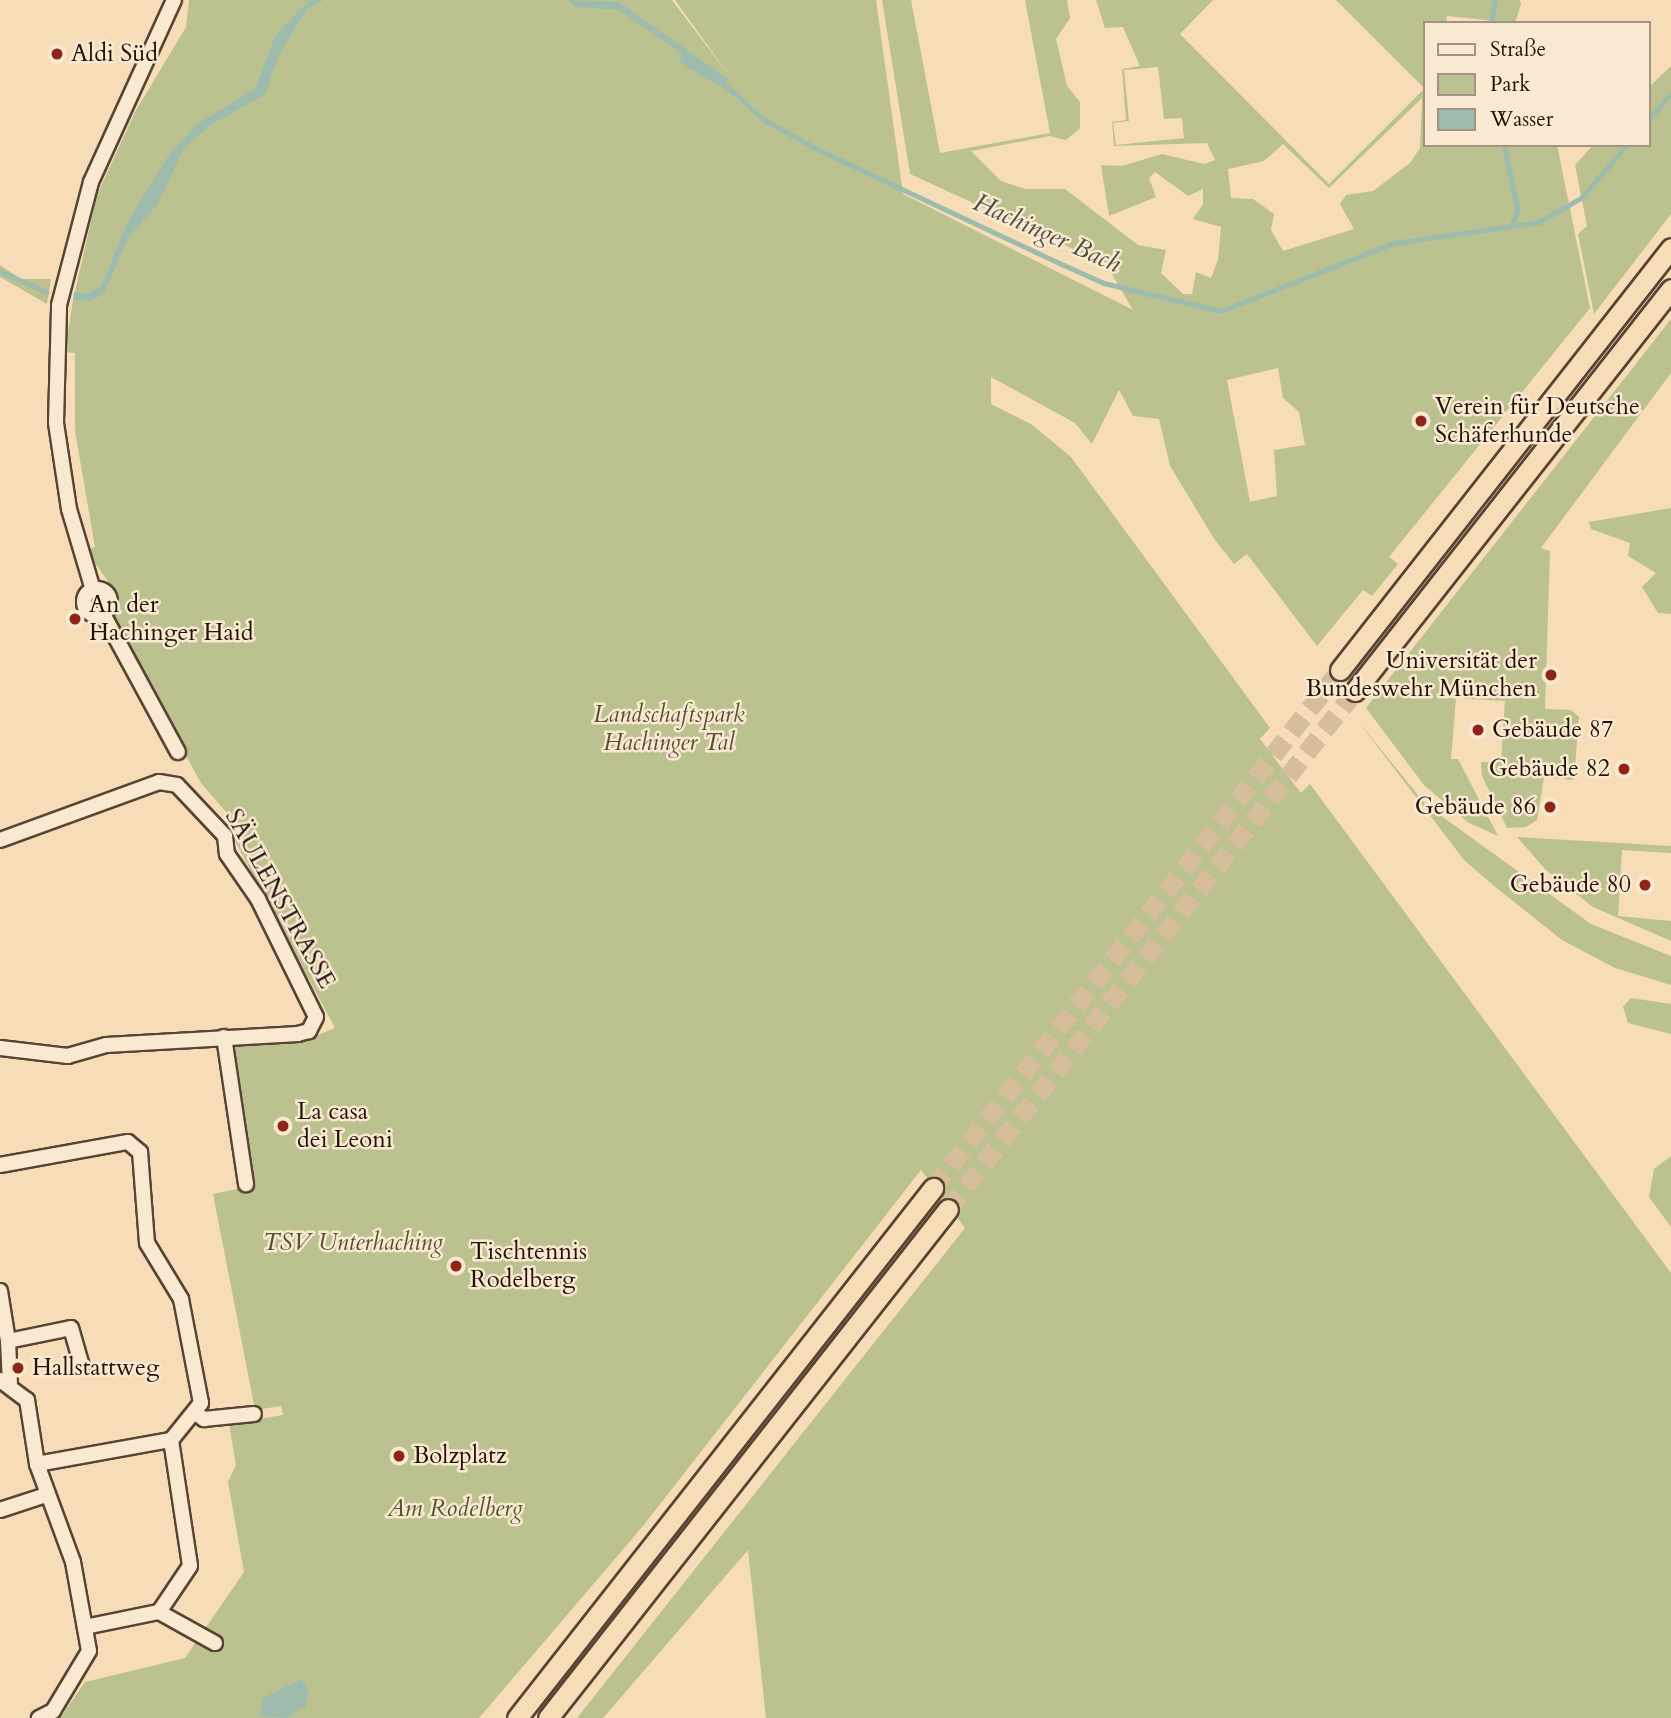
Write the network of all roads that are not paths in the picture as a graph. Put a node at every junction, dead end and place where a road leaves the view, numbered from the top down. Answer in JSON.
{"nodes":[{"id":1,"x":174,"y":0,"type":"edge"},
{"id":2,"x":1671,"y":248,"type":"edge"},
{"id":3,"x":1671,"y":289,"type":"edge"},
{"id":4,"x":1340,"y":670,"type":"tunnel mouth"},
{"id":5,"x":1355,"y":691,"type":"tunnel mouth"},
{"id":6,"x":178,"y":752,"type":"dead end"},
{"id":7,"x":0,"y":840,"type":"edge"},
{"id":8,"x":223,"y":1037,"type":"junction"},
{"id":9,"x":0,"y":1048,"type":"edge"},
{"id":10,"x":0,"y":1165,"type":"edge"},
{"id":11,"x":246,"y":1184,"type":"dead end"},
{"id":12,"x":933,"y":1188,"type":"tunnel mouth"},
{"id":13,"x":948,"y":1209,"type":"tunnel mouth"},
{"id":14,"x":0,"y":1291,"type":"edge"},
{"id":15,"x":8,"y":1341,"type":"junction"},
{"id":16,"x":82,"y":1366,"type":"dead end"},
{"id":17,"x":5,"y":1382,"type":"edge"},
{"id":18,"x":197,"y":1414,"type":"junction"},
{"id":19,"x":254,"y":1414,"type":"dead end"},
{"id":20,"x":171,"y":1440,"type":"junction"},
{"id":21,"x":37,"y":1464,"type":"junction"},
{"id":22,"x":46,"y":1495,"type":"junction"},
{"id":23,"x":0,"y":1510,"type":"edge"},
{"id":24,"x":159,"y":1612,"type":"junction"},
{"id":25,"x":85,"y":1627,"type":"junction"},
{"id":26,"x":215,"y":1643,"type":"dead end"},
{"id":27,"x":39,"y":1718,"type":"edge"},
{"id":28,"x":517,"y":1718,"type":"edge"},
{"id":29,"x":548,"y":1718,"type":"edge"}],
"edges":[{"from":1,"to":6,"type":"street"},
{"from":2,"to":4,"type":"highway"},
{"from":3,"to":5,"type":"highway"},
{"from":7,"to":8,"type":"street","name":"SÄULENSTRASSE"},
{"from":8,"to":9,"type":"street"},
{"from":8,"to":11,"type":"street"},
{"from":10,"to":18,"type":"street"},
{"from":12,"to":28,"type":"highway"},
{"from":13,"to":29,"type":"highway"},
{"from":14,"to":15,"type":"street"},
{"from":15,"to":16,"type":"street"},
{"from":15,"to":17,"type":"street"},
{"from":17,"to":21,"type":"street"},
{"from":18,"to":19,"type":"street"},
{"from":18,"to":20,"type":"street"},
{"from":20,"to":21,"type":"street"},
{"from":20,"to":24,"type":"street"},
{"from":21,"to":22,"type":"street"},
{"from":22,"to":23,"type":"street"},
{"from":22,"to":25,"type":"street"},
{"from":24,"to":25,"type":"street"},
{"from":24,"to":26,"type":"street"},
{"from":25,"to":27,"type":"street"}]}
